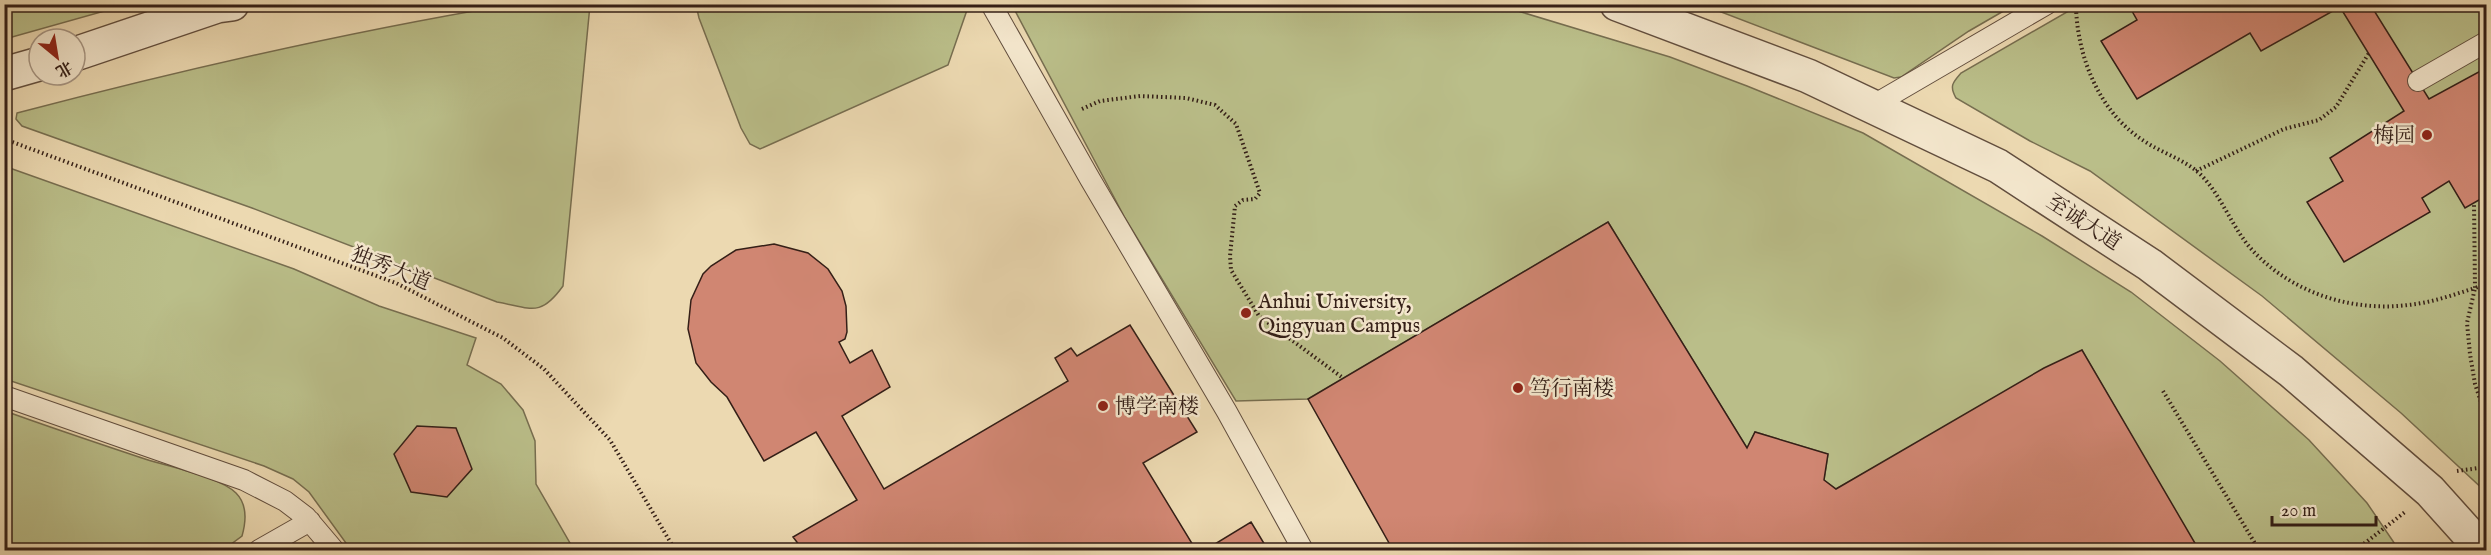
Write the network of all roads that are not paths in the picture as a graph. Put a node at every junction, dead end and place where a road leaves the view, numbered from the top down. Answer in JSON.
{"nodes":[{"id":1,"x":991,"y":4,"type":"edge"},
{"id":2,"x":1617,"y":4,"type":"edge"},
{"id":3,"x":2047,"y":4,"type":"edge"},
{"id":4,"x":222,"y":5,"type":"edge"},
{"id":5,"x":2487,"y":42,"type":"edge"},
{"id":6,"x":87,"y":50,"type":"edge"},
{"id":7,"x":27,"y":67,"type":"edge"},
{"id":8,"x":4,"y":74,"type":"edge"},
{"id":9,"x":2418,"y":81,"type":"dead end"},
{"id":10,"x":1872,"y":106,"type":"junction"},
{"id":11,"x":4,"y":396,"type":"edge"},
{"id":12,"x":310,"y":521,"type":"junction"},
{"id":13,"x":260,"y":550,"type":"edge"},
{"id":14,"x":334,"y":550,"type":"edge"},
{"id":15,"x":1303,"y":550,"type":"edge"},
{"id":16,"x":2482,"y":550,"type":"edge"}],
"edges":[{"from":1,"to":15,"type":"lane"},
{"from":2,"to":10,"type":"street","name":"至诚大道"},
{"from":3,"to":10,"type":"lane"},
{"from":4,"to":6,"type":"street"},
{"from":5,"to":9,"type":"lane"},
{"from":7,"to":8,"type":"street"},
{"from":10,"to":16,"type":"street","name":"至诚大道"},
{"from":11,"to":12,"type":"lane"},
{"from":12,"to":13,"type":"lane"},
{"from":12,"to":14,"type":"lane"}]}
